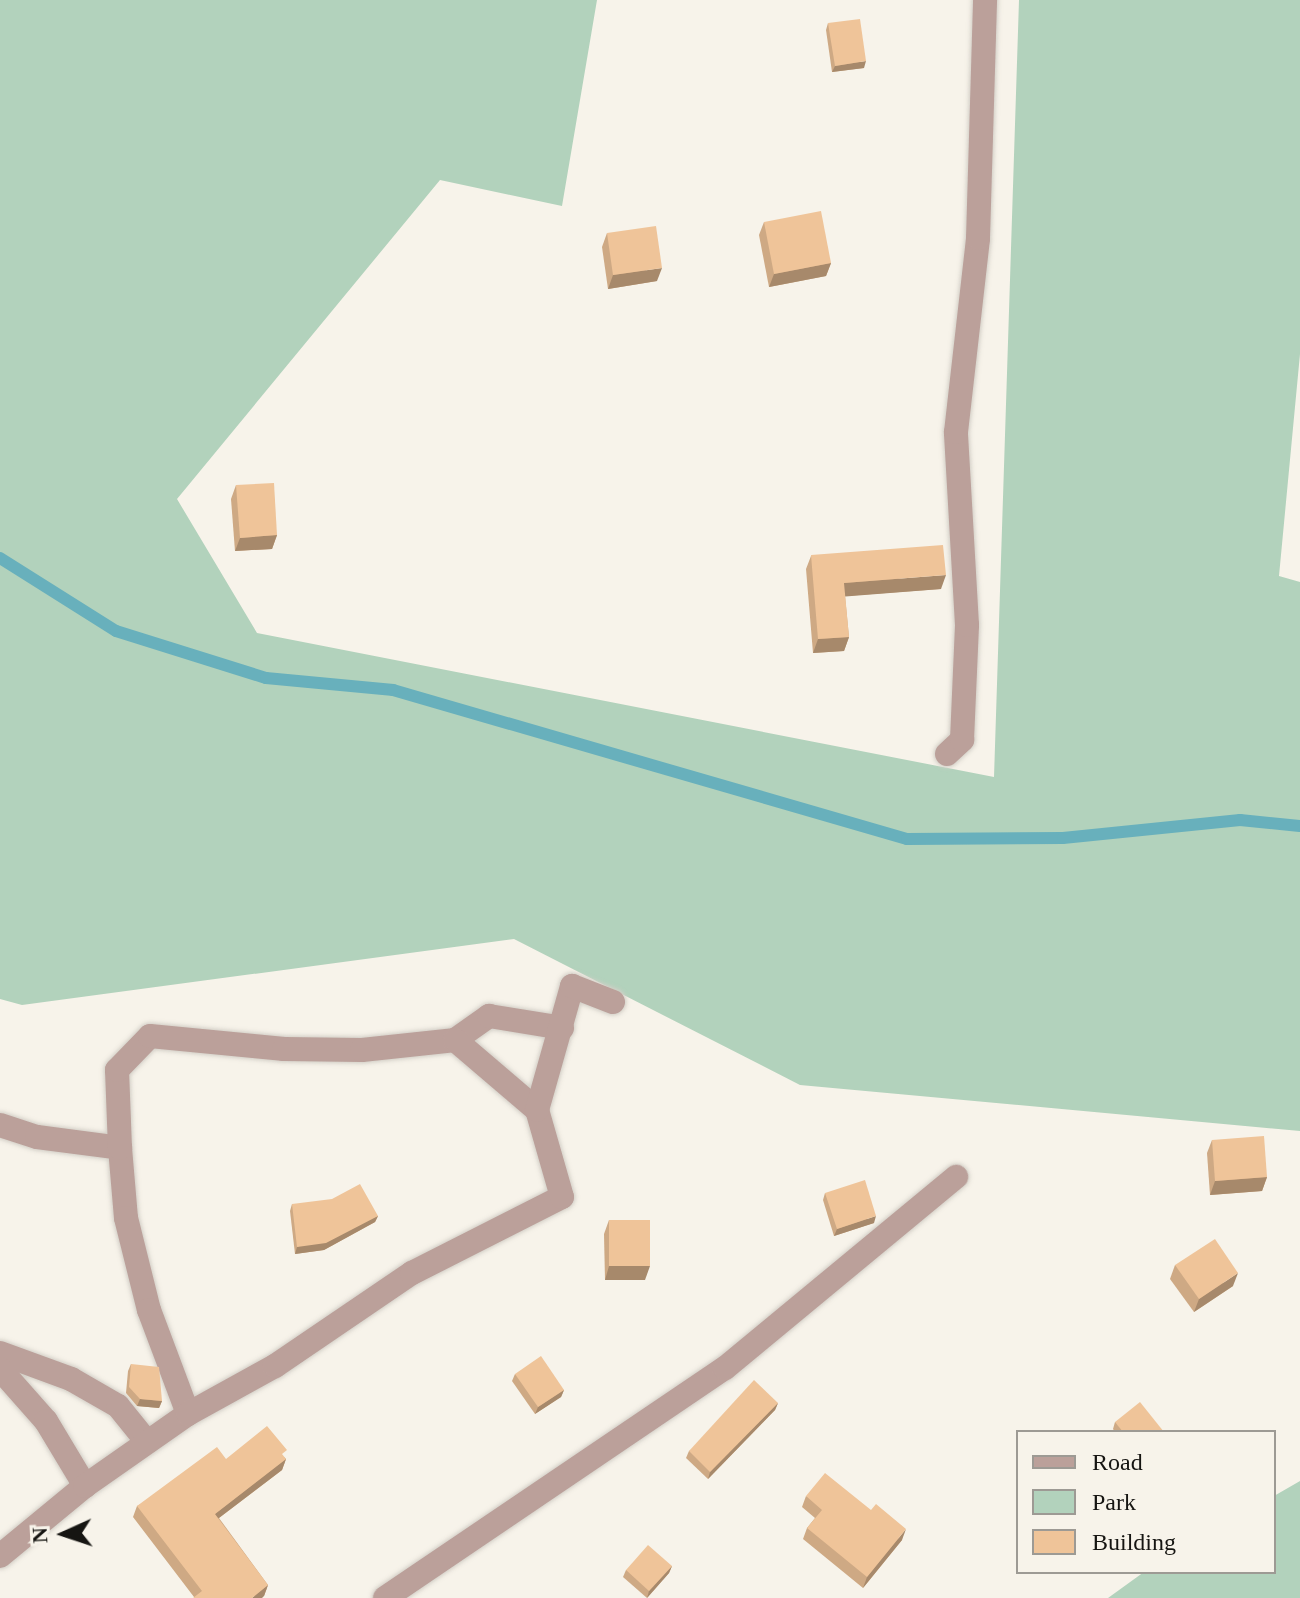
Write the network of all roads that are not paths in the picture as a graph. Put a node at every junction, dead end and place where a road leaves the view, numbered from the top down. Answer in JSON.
{"nodes":[{"id":1,"x":985,"y":0,"type":"edge"},
{"id":2,"x":947,"y":754,"type":"dead end"},
{"id":3,"x":613,"y":1002,"type":"dead end"},
{"id":4,"x":562,"y":1028,"type":"junction"},
{"id":5,"x":455,"y":1040,"type":"junction"},
{"id":6,"x":537,"y":1110,"type":"junction"},
{"id":7,"x":0,"y":1125,"type":"edge"},
{"id":8,"x":120,"y":1148,"type":"junction"},
{"id":9,"x":956,"y":1177,"type":"dead end"},
{"id":10,"x":0,"y":1353,"type":"edge"},
{"id":11,"x":0,"y":1369,"type":"edge"},
{"id":12,"x":188,"y":1414,"type":"junction"},
{"id":13,"x":147,"y":1442,"type":"junction"},
{"id":14,"x":85,"y":1486,"type":"junction"},
{"id":15,"x":0,"y":1556,"type":"edge"},
{"id":16,"x":385,"y":1598,"type":"edge"}],
"edges":[{"from":1,"to":2,"type":"street"},
{"from":3,"to":4,"type":"street"},
{"from":4,"to":5,"type":"street"},
{"from":4,"to":6,"type":"street"},
{"from":5,"to":6,"type":"street"},
{"from":5,"to":8,"type":"street"},
{"from":6,"to":12,"type":"street"},
{"from":7,"to":8,"type":"street"},
{"from":8,"to":12,"type":"street"},
{"from":9,"to":16,"type":"street"},
{"from":10,"to":13,"type":"street"},
{"from":11,"to":14,"type":"street"},
{"from":12,"to":13,"type":"street"},
{"from":13,"to":14,"type":"street"},
{"from":14,"to":15,"type":"street"}]}
